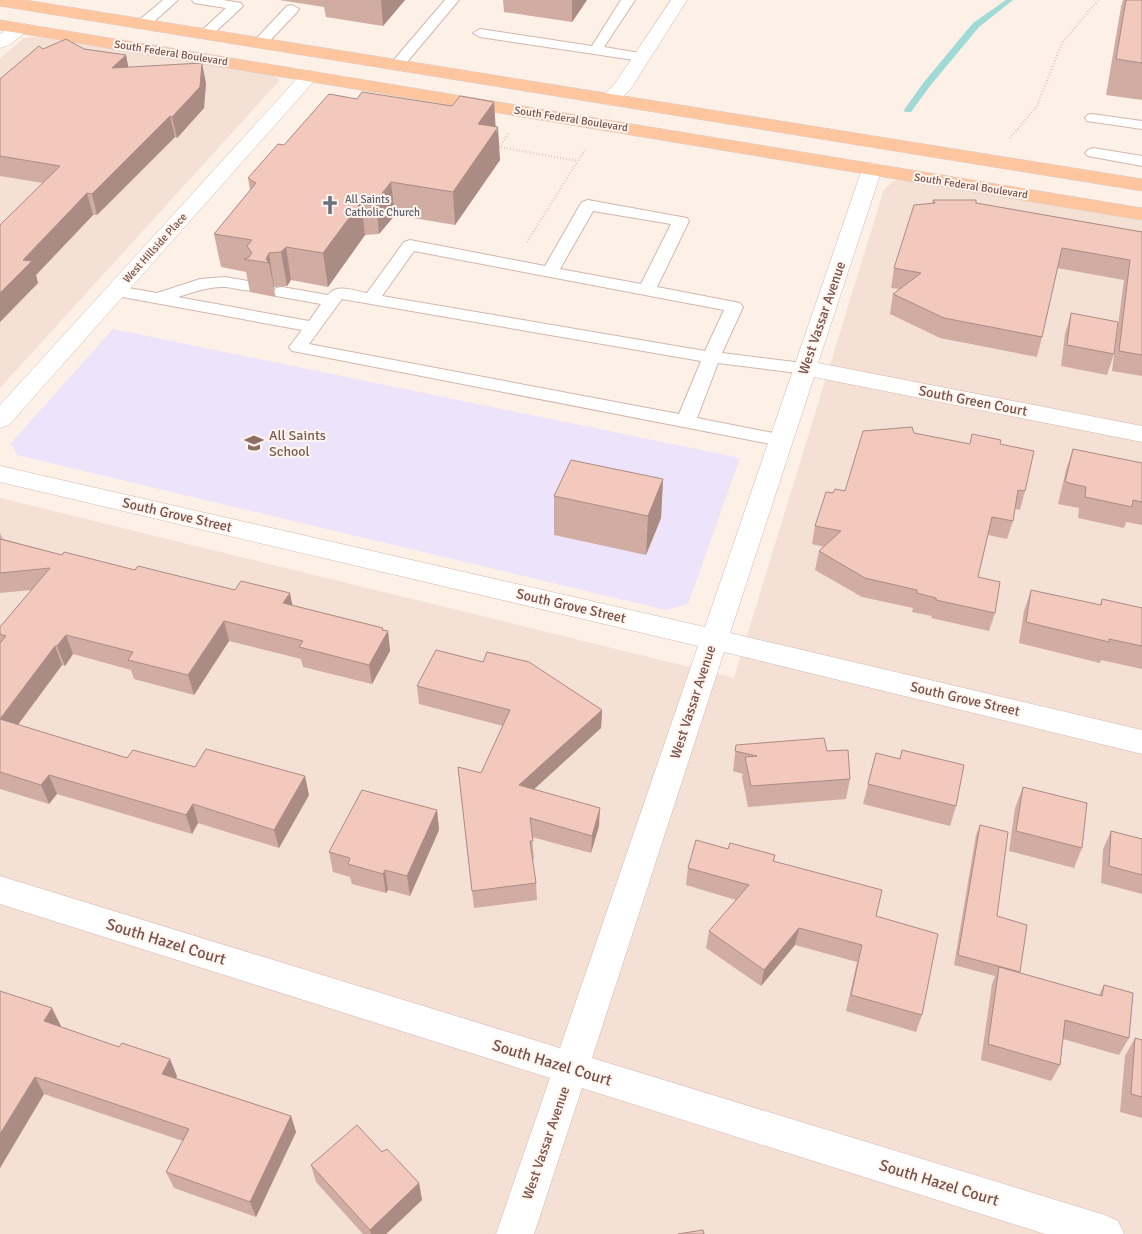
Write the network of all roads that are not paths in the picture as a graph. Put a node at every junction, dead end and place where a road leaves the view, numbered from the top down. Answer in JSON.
{"nodes":[{"id":1,"x":171,"y":0,"type":"edge"},
{"id":2,"x":199,"y":0,"type":"edge"},
{"id":3,"x":452,"y":0,"type":"edge"},
{"id":4,"x":628,"y":0,"type":"edge"},
{"id":5,"x":679,"y":0,"type":"edge"},
{"id":6,"x":0,"y":1,"type":"edge"},
{"id":7,"x":292,"y":9,"type":"dead end"},
{"id":8,"x":0,"y":24,"type":"edge"},
{"id":9,"x":143,"y":24,"type":"junction"},
{"id":10,"x":19,"y":28,"type":"junction"},
{"id":11,"x":205,"y":34,"type":"junction"},
{"id":12,"x":480,"y":34,"type":"dead end"},
{"id":13,"x":252,"y":42,"type":"junction"},
{"id":14,"x":0,"y":43,"type":"edge"},
{"id":15,"x":595,"y":51,"type":"junction"},
{"id":16,"x":641,"y":57,"type":"junction"},
{"id":17,"x":397,"y":65,"type":"junction"},
{"id":18,"x":309,"y":76,"type":"junction"},
{"id":19,"x":423,"y":95,"type":"junction"},
{"id":20,"x":609,"y":99,"type":"junction"},
{"id":21,"x":1092,"y":118,"type":"dead end"},
{"id":22,"x":1142,"y":125,"type":"edge"},
{"id":23,"x":1093,"y":153,"type":"dead end"},
{"id":24,"x":1142,"y":161,"type":"edge"},
{"id":25,"x":872,"y":169,"type":"junction"},
{"id":26,"x":1142,"y":185,"type":"edge"},
{"id":27,"x":1142,"y":214,"type":"edge"},
{"id":28,"x":550,"y":271,"type":"junction"},
{"id":29,"x":248,"y":286,"type":"edge"},
{"id":30,"x":647,"y":290,"type":"junction"},
{"id":31,"x":117,"y":291,"type":"junction"},
{"id":32,"x":282,"y":292,"type":"dead end"},
{"id":33,"x":156,"y":299,"type":"junction"},
{"id":34,"x":371,"y":300,"type":"junction"},
{"id":35,"x":332,"y":301,"type":"junction"},
{"id":36,"x":313,"y":327,"type":"junction"},
{"id":37,"x":711,"y":357,"type":"junction"},
{"id":38,"x":805,"y":368,"type":"junction"},
{"id":39,"x":0,"y":420,"type":"edge"},
{"id":40,"x":686,"y":421,"type":"junction"},
{"id":41,"x":1142,"y":434,"type":"edge"},
{"id":42,"x":781,"y":440,"type":"junction"},
{"id":43,"x":0,"y":474,"type":"edge"},
{"id":44,"x":714,"y":639,"type":"junction"},
{"id":45,"x":1142,"y":742,"type":"edge"},
{"id":46,"x":0,"y":890,"type":"edge"},
{"id":47,"x":570,"y":1068,"type":"junction"},
{"id":48,"x":515,"y":1234,"type":"edge"},
{"id":49,"x":1105,"y":1234,"type":"edge"}],
"edges":[{"from":1,"to":9,"type":"lane"},
{"from":2,"to":11,"type":"lane"},
{"from":3,"to":17,"type":"lane"},
{"from":4,"to":15,"type":"lane"},
{"from":5,"to":16,"type":"street"},
{"from":6,"to":9,"type":"main road","name":"South Federal Boulevard"},
{"from":7,"to":13,"type":"lane"},
{"from":8,"to":10,"type":"main road","name":"South Federal Boulevard"},
{"from":9,"to":11,"type":"main road","name":"South Federal Boulevard"},
{"from":10,"to":13,"type":"main road"},
{"from":10,"to":14,"type":"street"},
{"from":10,"to":18,"type":"main road","name":"South Federal Boulevard"},
{"from":11,"to":13,"type":"main road","name":"South Federal Boulevard"},
{"from":12,"to":15,"type":"lane"},
{"from":13,"to":17,"type":"main road","name":"South Federal Boulevard"},
{"from":15,"to":16,"type":"lane"},
{"from":16,"to":20,"type":"street"},
{"from":17,"to":20,"type":"main road","name":"South Federal Boulevard"},
{"from":18,"to":19,"type":"main road","name":"South Federal Boulevard"},
{"from":18,"to":31,"type":"street","name":"West Hillside Place"},
{"from":19,"to":20,"type":"main road"},
{"from":19,"to":25,"type":"main road","name":"South Federal Boulevard"},
{"from":20,"to":26,"type":"main road","name":"South Federal Boulevard"},
{"from":21,"to":22,"type":"lane"},
{"from":23,"to":24,"type":"lane"},
{"from":25,"to":26,"type":"main road"},
{"from":25,"to":27,"type":"main road","name":"South Federal Boulevard"},
{"from":25,"to":38,"type":"street","name":"West Vassar Avenue"},
{"from":28,"to":30,"type":"lane"},
{"from":28,"to":30,"type":"lane"},
{"from":28,"to":34,"type":"lane"},
{"from":29,"to":33,"type":"lane"},
{"from":30,"to":37,"type":"lane"},
{"from":31,"to":33,"type":"lane"},
{"from":31,"to":39,"type":"street","name":"West Hillside Place"},
{"from":32,"to":35,"type":"lane"},
{"from":33,"to":36,"type":"lane"},
{"from":34,"to":35,"type":"lane"},
{"from":34,"to":37,"type":"lane"},
{"from":35,"to":36,"type":"lane"},
{"from":36,"to":40,"type":"lane"},
{"from":37,"to":38,"type":"lane"},
{"from":37,"to":40,"type":"lane"},
{"from":38,"to":41,"type":"street","name":"South Green Court"},
{"from":38,"to":42,"type":"street","name":"West Vassar Avenue"},
{"from":40,"to":42,"type":"lane"},
{"from":42,"to":44,"type":"street","name":"West Vassar Avenue"},
{"from":43,"to":44,"type":"street","name":"South Grove Street"},
{"from":44,"to":45,"type":"street","name":"South Grove Street"},
{"from":44,"to":47,"type":"street","name":"West Vassar Avenue"},
{"from":46,"to":47,"type":"street","name":"South Hazel Court"},
{"from":47,"to":48,"type":"street","name":"West Vassar Avenue"},
{"from":47,"to":49,"type":"street","name":"South Hazel Court"}]}
